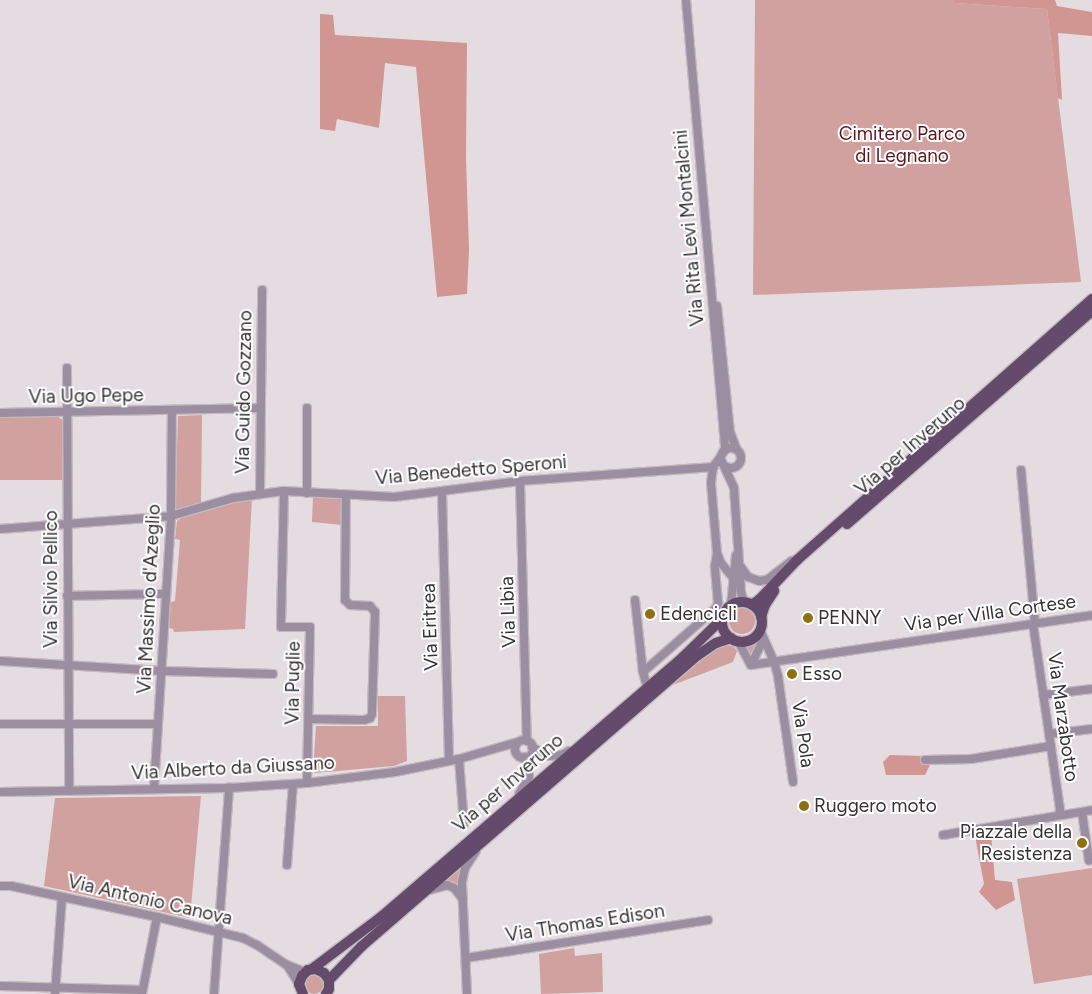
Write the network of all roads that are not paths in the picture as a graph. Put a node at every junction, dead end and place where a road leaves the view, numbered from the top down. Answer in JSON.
{"nodes":[{"id":1,"x":686,"y":0,"type":"edge"},
{"id":2,"x":691,"y":0,"type":"edge"},
{"id":3,"x":262,"y":290,"type":"dead end"},
{"id":4,"x":1092,"y":299,"type":"edge"},
{"id":5,"x":1092,"y":311,"type":"edge"},
{"id":6,"x":1092,"y":316,"type":"edge"},
{"id":7,"x":67,"y":368,"type":"dead end"},
{"id":8,"x":1007,"y":385,"type":"junction"},
{"id":9,"x":260,"y":408,"type":"junction"},
{"id":10,"x":307,"y":408,"type":"dead end"},
{"id":11,"x":172,"y":411,"type":"junction"},
{"id":12,"x":66,"y":412,"type":"junction"},
{"id":13,"x":0,"y":413,"type":"edge"},
{"id":14,"x":737,"y":450,"type":"junction"},
{"id":15,"x":722,"y":454,"type":"junction"},
{"id":16,"x":723,"y":464,"type":"junction"},
{"id":17,"x":740,"y":464,"type":"junction"},
{"id":18,"x":714,"y":466,"type":"junction"},
{"id":19,"x":1022,"y":470,"type":"dead end"},
{"id":20,"x":520,"y":481,"type":"junction"},
{"id":21,"x":734,"y":488,"type":"junction"},
{"id":22,"x":284,"y":492,"type":"junction"},
{"id":23,"x":442,"y":492,"type":"junction"},
{"id":24,"x":307,"y":493,"type":"junction"},
{"id":25,"x":260,"y":494,"type":"junction"},
{"id":26,"x":346,"y":495,"type":"junction"},
{"id":27,"x":171,"y":516,"type":"junction"},
{"id":28,"x":67,"y":522,"type":"junction"},
{"id":29,"x":0,"y":529,"type":"edge"},
{"id":30,"x":737,"y":535,"type":"junction"},
{"id":31,"x":812,"y":547,"type":"junction"},
{"id":32,"x":717,"y":553,"type":"junction"},
{"id":33,"x":741,"y":566,"type":"junction"},
{"id":34,"x":732,"y":577,"type":"junction"},
{"id":35,"x":716,"y":582,"type":"junction"},
{"id":36,"x":166,"y":594,"type":"junction"},
{"id":37,"x":67,"y":596,"type":"junction"},
{"id":38,"x":635,"y":600,"type":"dead end"},
{"id":39,"x":748,"y":603,"type":"junction"},
{"id":40,"x":731,"y":605,"type":"junction"},
{"id":41,"x":1092,"y":616,"type":"edge"},
{"id":42,"x":761,"y":617,"type":"junction"},
{"id":43,"x":722,"y":619,"type":"junction"},
{"id":44,"x":1034,"y":624,"type":"junction"},
{"id":45,"x":760,"y":630,"type":"junction"},
{"id":46,"x":735,"y":640,"type":"junction"},
{"id":47,"x":763,"y":640,"type":"junction"},
{"id":48,"x":0,"y":661,"type":"edge"},
{"id":49,"x":774,"y":661,"type":"junction"},
{"id":50,"x":68,"y":665,"type":"junction"},
{"id":51,"x":752,"y":665,"type":"junction"},
{"id":52,"x":162,"y":671,"type":"junction"},
{"id":53,"x":643,"y":672,"type":"junction"},
{"id":54,"x":273,"y":674,"type":"dead end"},
{"id":55,"x":647,"y":687,"type":"junction"},
{"id":56,"x":1092,"y":689,"type":"edge"},
{"id":57,"x":1043,"y":695,"type":"junction"},
{"id":58,"x":309,"y":719,"type":"junction"},
{"id":59,"x":69,"y":723,"type":"junction"},
{"id":60,"x":0,"y":724,"type":"edge"},
{"id":61,"x":158,"y":724,"type":"junction"},
{"id":62,"x":1092,"y":729,"type":"edge"},
{"id":63,"x":1049,"y":734,"type":"junction"},
{"id":64,"x":518,"y":742,"type":"junction"},
{"id":65,"x":529,"y":744,"type":"junction"},
{"id":66,"x":1050,"y":746,"type":"junction"},
{"id":67,"x":577,"y":747,"type":"junction"},
{"id":68,"x":494,"y":749,"type":"junction"},
{"id":69,"x":516,"y":753,"type":"junction"},
{"id":70,"x":524,"y":758,"type":"junction"},
{"id":71,"x":460,"y":759,"type":"junction"},
{"id":72,"x":925,"y":760,"type":"dead end"},
{"id":73,"x":449,"y":761,"type":"junction"},
{"id":74,"x":793,"y":782,"type":"dead end"},
{"id":75,"x":307,"y":783,"type":"junction"},
{"id":76,"x":293,"y":784,"type":"junction"},
{"id":77,"x":154,"y":788,"type":"junction"},
{"id":78,"x":229,"y":788,"type":"junction"},
{"id":79,"x":69,"y":791,"type":"junction"},
{"id":80,"x":0,"y":792,"type":"edge"},
{"id":81,"x":512,"y":803,"type":"junction"},
{"id":82,"x":1092,"y":810,"type":"edge"},
{"id":83,"x":1082,"y":812,"type":"junction"},
{"id":84,"x":1059,"y":815,"type":"junction"},
{"id":85,"x":464,"y":824,"type":"dead end"},
{"id":86,"x":493,"y":833,"type":"junction"},
{"id":87,"x":943,"y":835,"type":"dead end"},
{"id":88,"x":1089,"y":862,"type":"dead end"},
{"id":89,"x":287,"y":865,"type":"dead end"},
{"id":90,"x":0,"y":886,"type":"edge"},
{"id":91,"x":422,"y":894,"type":"junction"},
{"id":92,"x":62,"y":897,"type":"junction"},
{"id":93,"x":463,"y":899,"type":"junction"},
{"id":94,"x":157,"y":917,"type":"junction"},
{"id":95,"x":708,"y":920,"type":"dead end"},
{"id":96,"x":220,"y":932,"type":"junction"},
{"id":97,"x":466,"y":958,"type":"junction"},
{"id":98,"x":287,"y":965,"type":"junction"},
{"id":99,"x":308,"y":971,"type":"junction"},
{"id":100,"x":0,"y":986,"type":"edge"},
{"id":101,"x":328,"y":986,"type":"edge"},
{"id":102,"x":298,"y":990,"type":"edge"},
{"id":103,"x":55,"y":991,"type":"edge"},
{"id":104,"x":142,"y":992,"type":"edge"},
{"id":105,"x":214,"y":994,"type":"edge"},
{"id":106,"x":336,"y":994,"type":"edge"},
{"id":107,"x":467,"y":994,"type":"edge"}],
"edges":[{"from":1,"to":15,"type":"street","name":"Via Rita Levi Montalcini"},
{"from":2,"to":14,"type":"street","name":"Via Rita Levi Montalcini"},
{"from":3,"to":9,"type":"street","name":"Via Guido Gozzano"},
{"from":4,"to":31,"type":"main road","name":"Via per Inveruno"},
{"from":5,"to":8,"type":"main road","name":"Via per Inveruno"},
{"from":6,"to":8,"type":"street"},
{"from":7,"to":12,"type":"street","name":"Via Silvio Pellico"},
{"from":8,"to":42,"type":"main road","name":"Via per Inveruno"},
{"from":9,"to":11,"type":"street","name":"Via Ugo Pepe"},
{"from":9,"to":25,"type":"street","name":"Via Guido Gozzano"},
{"from":10,"to":24,"type":"street"},
{"from":11,"to":12,"type":"street","name":"Via Ugo Pepe"},
{"from":11,"to":27,"type":"street","name":"Via Massimo d'Azeglio"},
{"from":12,"to":13,"type":"street","name":"Via Ugo Pepe"},
{"from":12,"to":28,"type":"street","name":"Via Silvio Pellico"},
{"from":14,"to":15,"type":"street"},
{"from":14,"to":17,"type":"street"},
{"from":15,"to":16,"type":"street"},
{"from":15,"to":18,"type":"street"},
{"from":16,"to":17,"type":"street"},
{"from":16,"to":21,"type":"street"},
{"from":17,"to":21,"type":"street"},
{"from":18,"to":20,"type":"street","name":"Via Benedetto Speroni"},
{"from":18,"to":32,"type":"street"},
{"from":19,"to":44,"type":"street","name":"Via Marzabotto"},
{"from":20,"to":23,"type":"street","name":"Via Benedetto Speroni"},
{"from":20,"to":65,"type":"street","name":"Via Libia"},
{"from":21,"to":30,"type":"street"},
{"from":22,"to":24,"type":"street","name":"Via Benedetto Speroni"},
{"from":22,"to":25,"type":"street","name":"Via Benedetto Speroni"},
{"from":22,"to":58,"type":"street","name":"Via Puglie"},
{"from":23,"to":26,"type":"street","name":"Via Benedetto Speroni"},
{"from":23,"to":73,"type":"street","name":"Via Eritrea"},
{"from":24,"to":26,"type":"street","name":"Via Benedetto Speroni"},
{"from":25,"to":27,"type":"street","name":"Via Benedetto Speroni"},
{"from":26,"to":58,"type":"street"},
{"from":27,"to":28,"type":"street","name":"Via Benedetto Speroni"},
{"from":27,"to":36,"type":"street","name":"Via Massimo d'Azeglio"},
{"from":28,"to":29,"type":"street","name":"Via Benedetto Speroni"},
{"from":28,"to":37,"type":"street","name":"Via Silvio Pellico"},
{"from":30,"to":33,"type":"street"},
{"from":30,"to":34,"type":"street"},
{"from":31,"to":33,"type":"street","name":"Via per Inveruno"},
{"from":31,"to":39,"type":"main road","name":"Via per Inveruno"},
{"from":32,"to":34,"type":"street"},
{"from":32,"to":35,"type":"street"},
{"from":33,"to":39,"type":"street"},
{"from":34,"to":35,"type":"street"},
{"from":34,"to":40,"type":"street"},
{"from":35,"to":53,"type":"street"},
{"from":36,"to":37,"type":"street"},
{"from":36,"to":52,"type":"street","name":"Via Massimo d'Azeglio"},
{"from":37,"to":50,"type":"street","name":"Via Silvio Pellico"},
{"from":38,"to":53,"type":"street"},
{"from":39,"to":40,"type":"main road"},
{"from":39,"to":42,"type":"main road"},
{"from":40,"to":43,"type":"main road"},
{"from":41,"to":44,"type":"street","name":"Via per Villa Cortese"},
{"from":42,"to":45,"type":"main road"},
{"from":43,"to":46,"type":"main road"},
{"from":43,"to":55,"type":"main road","name":"Via per Inveruno"},
{"from":44,"to":49,"type":"street","name":"Via per Villa Cortese"},
{"from":44,"to":57,"type":"street","name":"Via Marzabotto"},
{"from":45,"to":46,"type":"main road"},
{"from":45,"to":47,"type":"street"},
{"from":46,"to":51,"type":"street"},
{"from":46,"to":86,"type":"main road","name":"Via per Inveruno"},
{"from":47,"to":49,"type":"street"},
{"from":47,"to":51,"type":"street"},
{"from":48,"to":50,"type":"street"},
{"from":49,"to":51,"type":"street","name":"Via per Villa Cortese"},
{"from":49,"to":74,"type":"street","name":"Via Pola"},
{"from":50,"to":52,"type":"street"},
{"from":50,"to":59,"type":"street","name":"Via Silvio Pellico"},
{"from":52,"to":54,"type":"street"},
{"from":52,"to":61,"type":"street","name":"Via Massimo d'Azeglio"},
{"from":53,"to":55,"type":"street"},
{"from":55,"to":67,"type":"main road","name":"Via per Inveruno"},
{"from":56,"to":57,"type":"street"},
{"from":57,"to":63,"type":"street","name":"Via Marzabotto"},
{"from":58,"to":75,"type":"street","name":"Via Puglie"},
{"from":59,"to":60,"type":"street"},
{"from":59,"to":61,"type":"street"},
{"from":59,"to":79,"type":"street","name":"Via Silvio Pellico"},
{"from":61,"to":77,"type":"street","name":"Via Massimo d'Azeglio"},
{"from":62,"to":63,"type":"street"},
{"from":63,"to":66,"type":"street","name":"Via Marzabotto"},
{"from":64,"to":65,"type":"street"},
{"from":64,"to":68,"type":"street","name":"Via Alberto da Giussano"},
{"from":64,"to":69,"type":"street"},
{"from":65,"to":67,"type":"street"},
{"from":65,"to":70,"type":"street"},
{"from":66,"to":72,"type":"street"},
{"from":66,"to":84,"type":"street","name":"Via Marzabotto"},
{"from":67,"to":81,"type":"main road","name":"Via per Inveruno"},
{"from":68,"to":69,"type":"street","name":"Via Alberto da Giussano"},
{"from":68,"to":71,"type":"street","name":"Via Alberto da Giussano"},
{"from":69,"to":70,"type":"street"},
{"from":70,"to":81,"type":"street"},
{"from":71,"to":73,"type":"street","name":"Via Alberto da Giussano"},
{"from":71,"to":85,"type":"street"},
{"from":73,"to":75,"type":"street","name":"Via Alberto da Giussano"},
{"from":75,"to":76,"type":"street","name":"Via Alberto da Giussano"},
{"from":76,"to":78,"type":"street","name":"Via Alberto da Giussano"},
{"from":76,"to":89,"type":"street"},
{"from":77,"to":78,"type":"street","name":"Via Alberto da Giussano"},
{"from":77,"to":79,"type":"street","name":"Via Alberto da Giussano"},
{"from":78,"to":96,"type":"street"},
{"from":79,"to":80,"type":"street","name":"Via Alberto da Giussano"},
{"from":81,"to":99,"type":"main road","name":"Via per Inveruno"},
{"from":82,"to":83,"type":"street"},
{"from":83,"to":84,"type":"street"},
{"from":83,"to":88,"type":"street"},
{"from":84,"to":87,"type":"street"},
{"from":86,"to":91,"type":"main road","name":"Via per Inveruno"},
{"from":86,"to":93,"type":"street"},
{"from":90,"to":92,"type":"street","name":"Via Antonio Canova"},
{"from":91,"to":93,"type":"street"},
{"from":91,"to":101,"type":"main road","name":"Via per Inveruno"},
{"from":92,"to":94,"type":"street","name":"Via Antonio Canova"},
{"from":92,"to":103,"type":"street"},
{"from":93,"to":97,"type":"street"},
{"from":94,"to":96,"type":"street","name":"Via Antonio Canova"},
{"from":94,"to":104,"type":"street"},
{"from":95,"to":97,"type":"street","name":"Via Thomas Edison"},
{"from":96,"to":98,"type":"street","name":"Via Antonio Canova"},
{"from":96,"to":105,"type":"street"},
{"from":97,"to":107,"type":"street"},
{"from":98,"to":99,"type":"street","name":"Via Antonio Canova"},
{"from":98,"to":102,"type":"street","name":"Via Antonio Canova"},
{"from":99,"to":101,"type":"main road"},
{"from":99,"to":102,"type":"main road"},
{"from":100,"to":103,"type":"street"},
{"from":101,"to":106,"type":"street"},
{"from":103,"to":104,"type":"street"}]}
